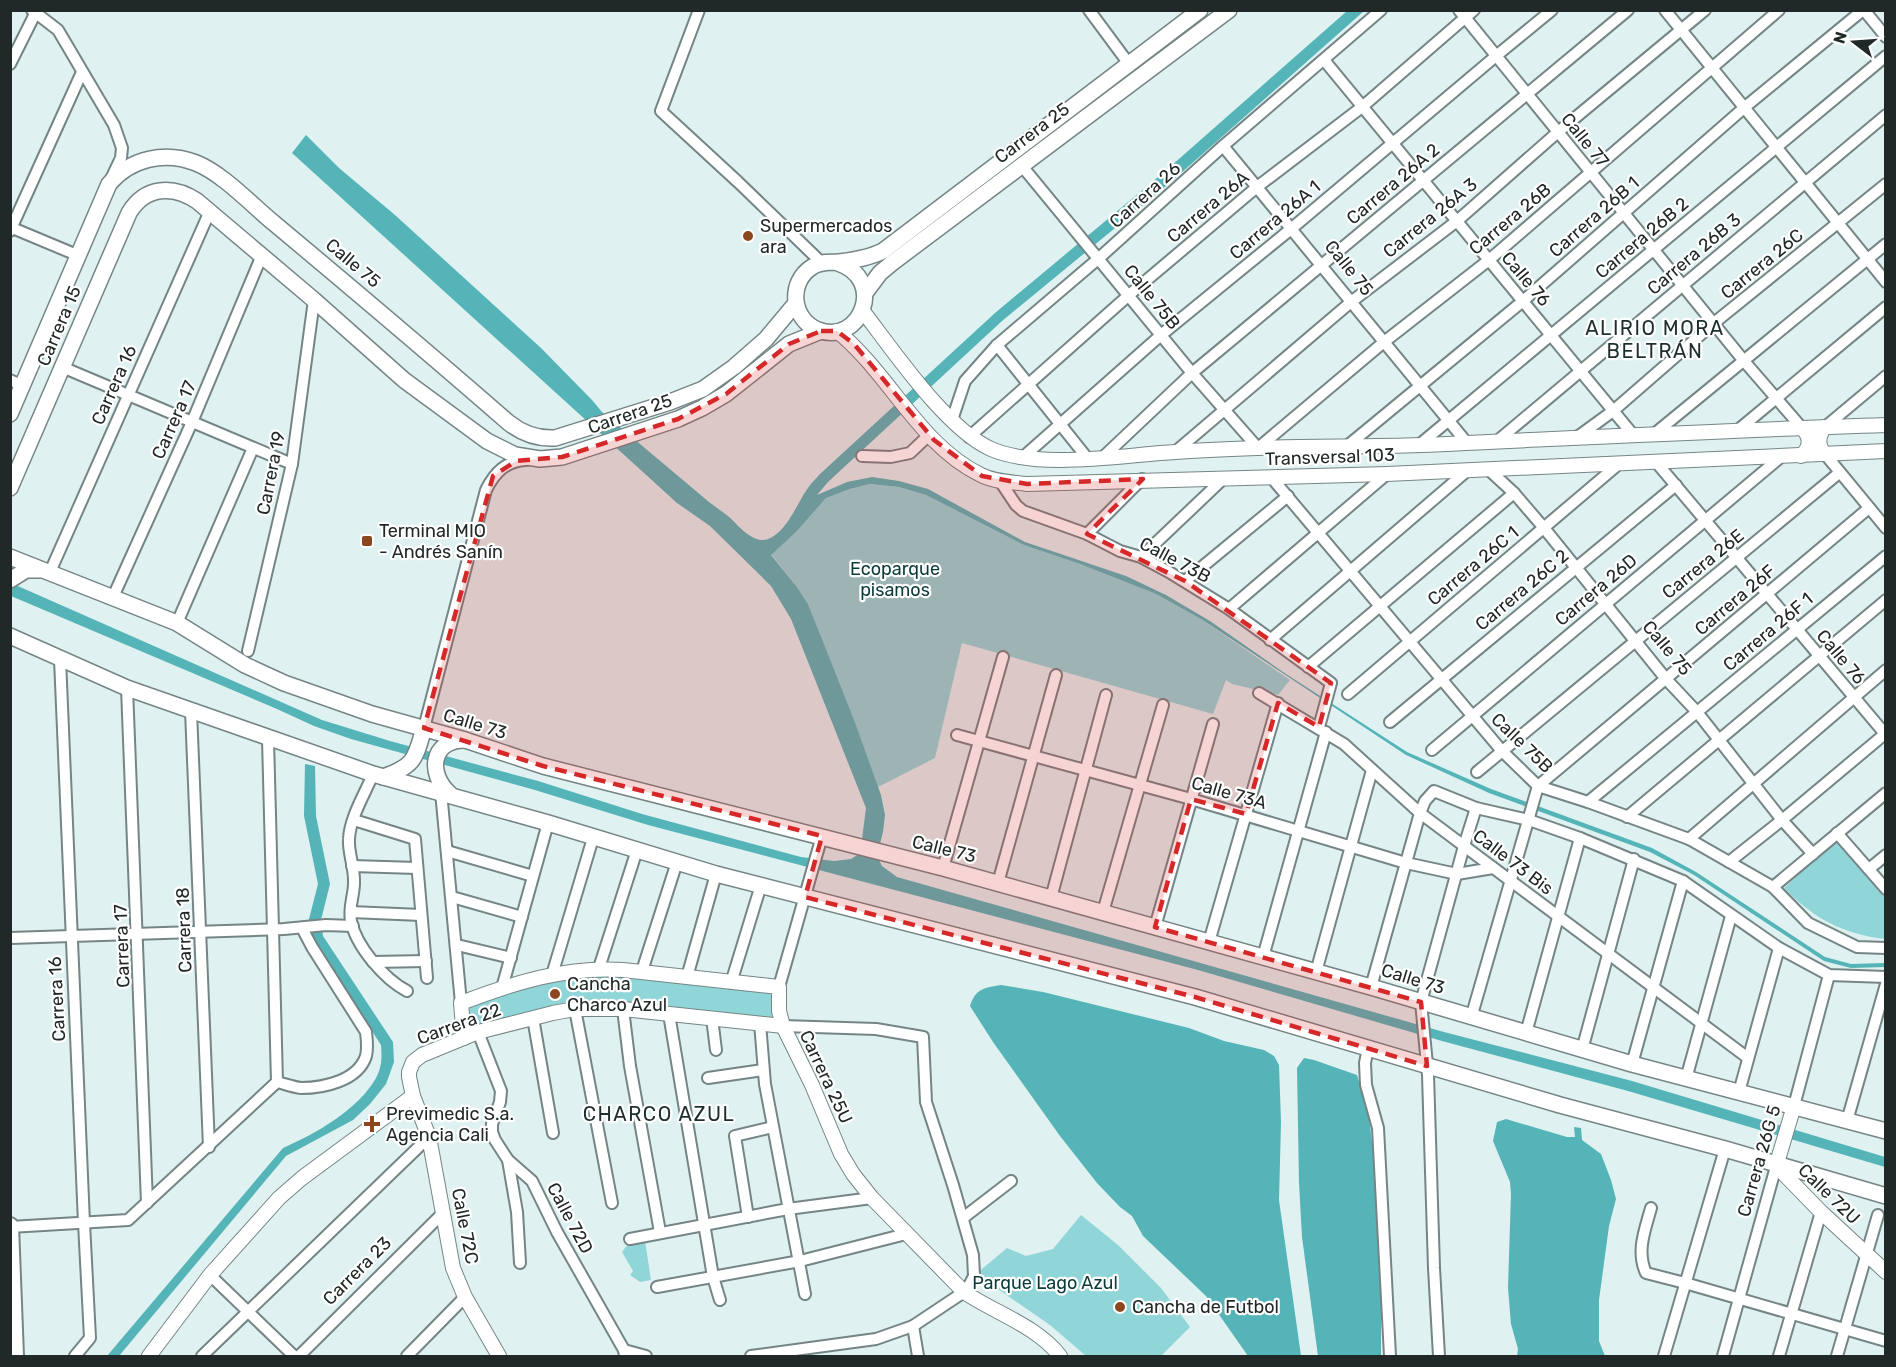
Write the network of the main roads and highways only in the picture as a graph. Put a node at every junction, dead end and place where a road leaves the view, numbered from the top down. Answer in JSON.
{"nodes":[{"id":1,"x":1200,"y":10,"type":"edge"},
{"id":2,"x":1228,"y":10,"type":"edge"},
{"id":3,"x":147,"y":159,"type":"joint"},
{"id":4,"x":838,"y":262,"type":"junction"},
{"id":5,"x":865,"y":293,"type":"junction"},
{"id":6,"x":796,"y":303,"type":"junction"},
{"id":7,"x":821,"y":331,"type":"junction"},
{"id":8,"x":16,"y":383,"type":"edge"},
{"id":9,"x":10,"y":414,"type":"edge"},
{"id":10,"x":519,"y":431,"type":"joint"},
{"id":11,"x":502,"y":449,"type":"joint"},
{"id":12,"x":10,"y":488,"type":"edge"},
{"id":13,"x":12,"y":557,"type":"edge"},
{"id":14,"x":50,"y":572,"type":"junction"},
{"id":15,"x":10,"y":580,"type":"edge"},
{"id":16,"x":14,"y":635,"type":"edge"},
{"id":17,"x":422,"y":736,"type":"junction"},
{"id":18,"x":458,"y":741,"type":"junction"},
{"id":19,"x":384,"y":774,"type":"junction"},
{"id":20,"x":444,"y":791,"type":"junction"},
{"id":21,"x":1886,"y":1131,"type":"edge"},
{"id":22,"x":1886,"y":1196,"type":"edge"},
{"id":23,"x":11,"y":1227,"type":"edge"},
{"id":24,"x":15,"y":1356,"type":"edge"}],
"edges":[{"from":1,"to":4,"type":"main road","name":"Carrera 25"},
{"from":2,"to":5,"type":"main road","name":"Carrera 25"},
{"from":3,"to":8,"type":"main road","name":"Carrera 15"},
{"from":3,"to":10,"type":"main road","name":"Calle 75"},
{"from":4,"to":5,"type":"main road"},
{"from":4,"to":6,"type":"main road","name":"Carrera 25"},
{"from":5,"to":7,"type":"main road","name":"Carrera 25"},
{"from":6,"to":7,"type":"main road"},
{"from":6,"to":10,"type":"main road","name":"Carrera 25"},
{"from":7,"to":11,"type":"main road","name":"Carrera 25"},
{"from":8,"to":9,"type":"main road","name":"Carrera 15"},
{"from":11,"to":12,"type":"main road","name":"Carrera 15"},
{"from":13,"to":14,"type":"main road","name":"Calle 73"},
{"from":14,"to":15,"type":"main road"},
{"from":14,"to":17,"type":"main road","name":"Calle 73"},
{"from":16,"to":19,"type":"main road"},
{"from":17,"to":18,"type":"main road","name":"Calle 73"},
{"from":17,"to":19,"type":"main road"},
{"from":18,"to":20,"type":"main road"},
{"from":18,"to":21,"type":"main road","name":"Calle 73"},
{"from":19,"to":20,"type":"main road"},
{"from":20,"to":22,"type":"main road"},
{"from":23,"to":24,"type":"main road"}]}
